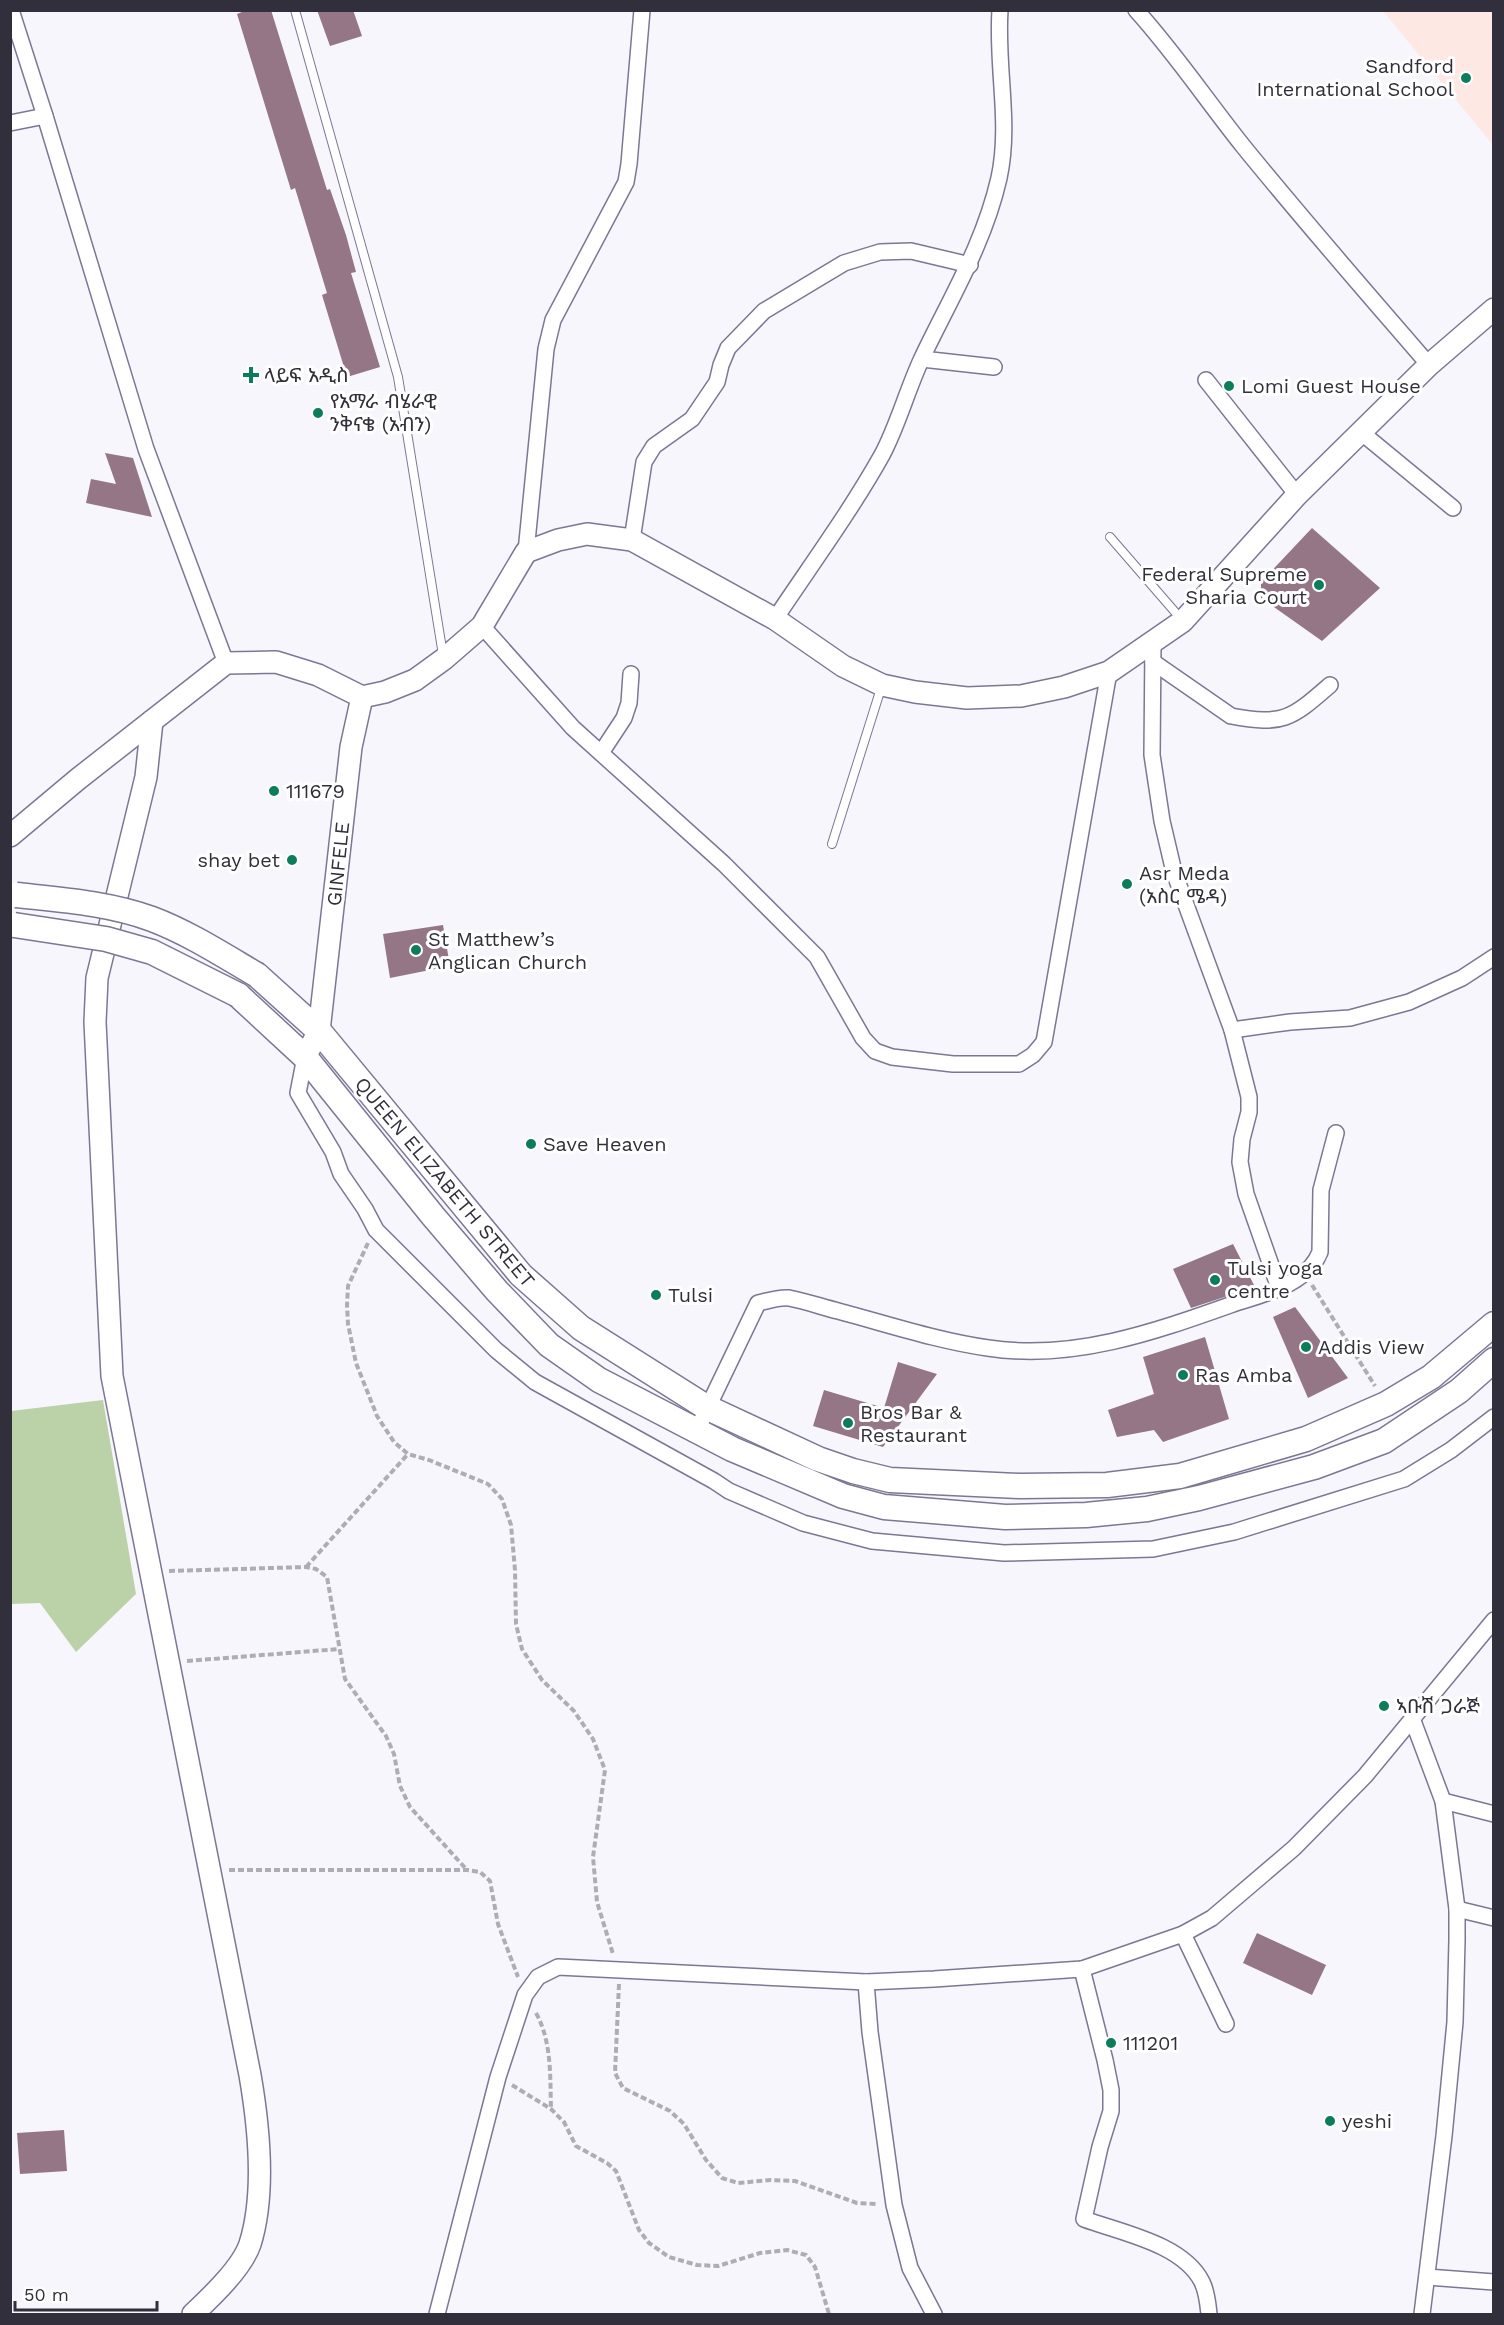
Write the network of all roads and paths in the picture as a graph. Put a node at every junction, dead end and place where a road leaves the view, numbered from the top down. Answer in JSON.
{"nodes":[{"id":1,"x":10,"y":10,"type":"edge"},
{"id":2,"x":295,"y":10,"type":"edge"},
{"id":3,"x":642,"y":10,"type":"edge"},
{"id":4,"x":1000,"y":10,"type":"edge"},
{"id":5,"x":1136,"y":10,"type":"edge"},
{"id":6,"x":45,"y":116,"type":"junction"},
{"id":7,"x":10,"y":123,"type":"edge"},
{"id":8,"x":970,"y":265,"type":"junction"},
{"id":9,"x":1494,"y":309,"type":"edge"},
{"id":10,"x":922,"y":359,"type":"junction"},
{"id":11,"x":1429,"y":365,"type":"junction"},
{"id":12,"x":994,"y":367,"type":"dead end"},
{"id":13,"x":1206,"y":380,"type":"dead end"},
{"id":14,"x":1362,"y":433,"type":"junction"},
{"id":15,"x":1297,"y":495,"type":"junction"},
{"id":16,"x":1453,"y":508,"type":"dead end"},
{"id":17,"x":1110,"y":537,"type":"dead end"},
{"id":18,"x":632,"y":540,"type":"junction"},
{"id":19,"x":526,"y":552,"type":"junction"},
{"id":20,"x":775,"y":619,"type":"junction"},
{"id":21,"x":1183,"y":621,"type":"junction"},
{"id":22,"x":482,"y":626,"type":"junction"},
{"id":23,"x":1153,"y":653,"type":"junction"},
{"id":24,"x":444,"y":659,"type":"junction"},
{"id":25,"x":226,"y":663,"type":"junction"},
{"id":26,"x":1109,"y":672,"type":"junction"},
{"id":27,"x":631,"y":674,"type":"dead end"},
{"id":28,"x":882,"y":685,"type":"junction"},
{"id":29,"x":1330,"y":685,"type":"dead end"},
{"id":30,"x":362,"y":697,"type":"junction"},
{"id":31,"x":152,"y":721,"type":"junction"},
{"id":32,"x":601,"y":753,"type":"junction"},
{"id":33,"x":10,"y":836,"type":"edge"},
{"id":34,"x":832,"y":844,"type":"dead end"},
{"id":35,"x":13,"y":895,"type":"edge"},
{"id":36,"x":12,"y":925,"type":"edge"},
{"id":37,"x":1494,"y":957,"type":"edge"},
{"id":38,"x":1232,"y":1030,"type":"junction"},
{"id":39,"x":319,"y":1032,"type":"junction"},
{"id":40,"x":305,"y":1057,"type":"junction"},
{"id":41,"x":1336,"y":1133,"type":"dead end"},
{"id":42,"x":376,"y":1230,"type":"junction"},
{"id":43,"x":1305,"y":1274,"type":"junction"},
{"id":44,"x":1279,"y":1288,"type":"junction"},
{"id":45,"x":1494,"y":1324,"type":"edge"},
{"id":46,"x":1494,"y":1360,"type":"edge"},
{"id":47,"x":1386,"y":1404,"type":"junction"},
{"id":48,"x":706,"y":1407,"type":"junction"},
{"id":49,"x":1494,"y":1417,"type":"edge"},
{"id":50,"x":697,"y":1430,"type":"junction"},
{"id":51,"x":408,"y":1454,"type":"junction"},
{"id":52,"x":306,"y":1567,"type":"junction"},
{"id":53,"x":150,"y":1571,"type":"junction"},
{"id":54,"x":1494,"y":1620,"type":"edge"},
{"id":55,"x":339,"y":1649,"type":"junction"},
{"id":56,"x":168,"y":1663,"type":"junction"},
{"id":57,"x":1413,"y":1721,"type":"junction"},
{"id":58,"x":1443,"y":1801,"type":"junction"},
{"id":59,"x":1494,"y":1814,"type":"edge"},
{"id":60,"x":209,"y":1870,"type":"junction"},
{"id":61,"x":467,"y":1870,"type":"junction"},
{"id":62,"x":1456,"y":1909,"type":"junction"},
{"id":63,"x":1494,"y":1918,"type":"edge"},
{"id":64,"x":1183,"y":1934,"type":"junction"},
{"id":65,"x":1082,"y":1969,"type":"junction"},
{"id":66,"x":619,"y":1971,"type":"junction"},
{"id":67,"x":866,"y":1982,"type":"junction"},
{"id":68,"x":525,"y":1995,"type":"junction"},
{"id":69,"x":1226,"y":2024,"type":"dead end"},
{"id":70,"x":498,"y":2077,"type":"junction"},
{"id":71,"x":551,"y":2109,"type":"junction"},
{"id":72,"x":894,"y":2205,"type":"junction"},
{"id":73,"x":1427,"y":2277,"type":"junction"},
{"id":74,"x":1494,"y":2282,"type":"edge"},
{"id":75,"x":933,"y":2311,"type":"edge"},
{"id":76,"x":193,"y":2314,"type":"edge"},
{"id":77,"x":437,"y":2314,"type":"edge"},
{"id":78,"x":830,"y":2314,"type":"edge"},
{"id":79,"x":1209,"y":2314,"type":"edge"},
{"id":80,"x":1422,"y":2314,"type":"edge"}],
"edges":[{"from":1,"to":6,"type":"street"},
{"from":2,"to":24,"type":"lane"},
{"from":3,"to":19,"type":"street"},
{"from":4,"to":8,"type":"street"},
{"from":5,"to":11,"type":"street"},
{"from":6,"to":7,"type":"street"},
{"from":6,"to":25,"type":"street"},
{"from":8,"to":10,"type":"street"},
{"from":8,"to":18,"type":"street"},
{"from":9,"to":11,"type":"street"},
{"from":10,"to":12,"type":"street"},
{"from":10,"to":20,"type":"street"},
{"from":11,"to":14,"type":"street"},
{"from":13,"to":15,"type":"street"},
{"from":14,"to":15,"type":"street"},
{"from":14,"to":16,"type":"street"},
{"from":15,"to":21,"type":"street"},
{"from":17,"to":21,"type":"lane"},
{"from":18,"to":19,"type":"street"},
{"from":18,"to":20,"type":"street"},
{"from":19,"to":22,"type":"street"},
{"from":20,"to":28,"type":"street"},
{"from":21,"to":23,"type":"street"},
{"from":22,"to":24,"type":"street"},
{"from":22,"to":32,"type":"street"},
{"from":23,"to":26,"type":"street"},
{"from":23,"to":29,"type":"street"},
{"from":23,"to":38,"type":"street"},
{"from":24,"to":30,"type":"street"},
{"from":25,"to":30,"type":"street"},
{"from":25,"to":31,"type":"street"},
{"from":26,"to":28,"type":"street"},
{"from":26,"to":32,"type":"street"},
{"from":27,"to":32,"type":"street"},
{"from":28,"to":34,"type":"lane"},
{"from":30,"to":39,"type":"street","name":"GINFELE"},
{"from":31,"to":33,"type":"street"},
{"from":31,"to":53,"type":"street"},
{"from":35,"to":39,"type":"main road","name":"QUEEN ELIZABETH STREET","bridge":true},
{"from":36,"to":40,"type":"main road","name":"QUEEN ELIZABETH STREET","bridge":true},
{"from":37,"to":38,"type":"street"},
{"from":38,"to":44,"type":"street"},
{"from":39,"to":40,"type":"street"},
{"from":39,"to":48,"type":"main road","name":"QUEEN ELIZABETH STREET"},
{"from":40,"to":42,"type":"street"},
{"from":40,"to":50,"type":"main road","name":"QUEEN ELIZABETH STREET"},
{"from":41,"to":43,"type":"street"},
{"from":42,"to":49,"type":"street"},
{"from":42,"to":51,"type":"path"},
{"from":43,"to":44,"type":"street"},
{"from":43,"to":47,"type":"path"},
{"from":44,"to":48,"type":"street"},
{"from":45,"to":47,"type":"main road","name":"QUEEN ELIZABETH STREET"},
{"from":46,"to":50,"type":"main road","name":"QUEEN ELIZABETH STREET"},
{"from":47,"to":48,"type":"main road","name":"QUEEN ELIZABETH STREET"},
{"from":48,"to":50,"type":"street"},
{"from":51,"to":52,"type":"path"},
{"from":51,"to":66,"type":"path"},
{"from":52,"to":53,"type":"path"},
{"from":52,"to":55,"type":"path"},
{"from":53,"to":56,"type":"street"},
{"from":54,"to":57,"type":"street"},
{"from":55,"to":56,"type":"path"},
{"from":55,"to":61,"type":"path"},
{"from":56,"to":60,"type":"street"},
{"from":57,"to":58,"type":"street"},
{"from":57,"to":64,"type":"street"},
{"from":58,"to":59,"type":"street"},
{"from":58,"to":62,"type":"street"},
{"from":60,"to":61,"type":"path"},
{"from":60,"to":76,"type":"street"},
{"from":61,"to":68,"type":"path"},
{"from":62,"to":63,"type":"street"},
{"from":62,"to":73,"type":"street"},
{"from":64,"to":65,"type":"street"},
{"from":64,"to":69,"type":"street"},
{"from":65,"to":67,"type":"street"},
{"from":65,"to":79,"type":"street"},
{"from":66,"to":67,"type":"street"},
{"from":66,"to":68,"type":"street"},
{"from":66,"to":72,"type":"path"},
{"from":67,"to":72,"type":"street"},
{"from":68,"to":70,"type":"street"},
{"from":68,"to":71,"type":"path"},
{"from":70,"to":71,"type":"path"},
{"from":70,"to":77,"type":"street"},
{"from":71,"to":78,"type":"path"},
{"from":72,"to":75,"type":"street"},
{"from":73,"to":74,"type":"street"},
{"from":73,"to":80,"type":"street"}]}
